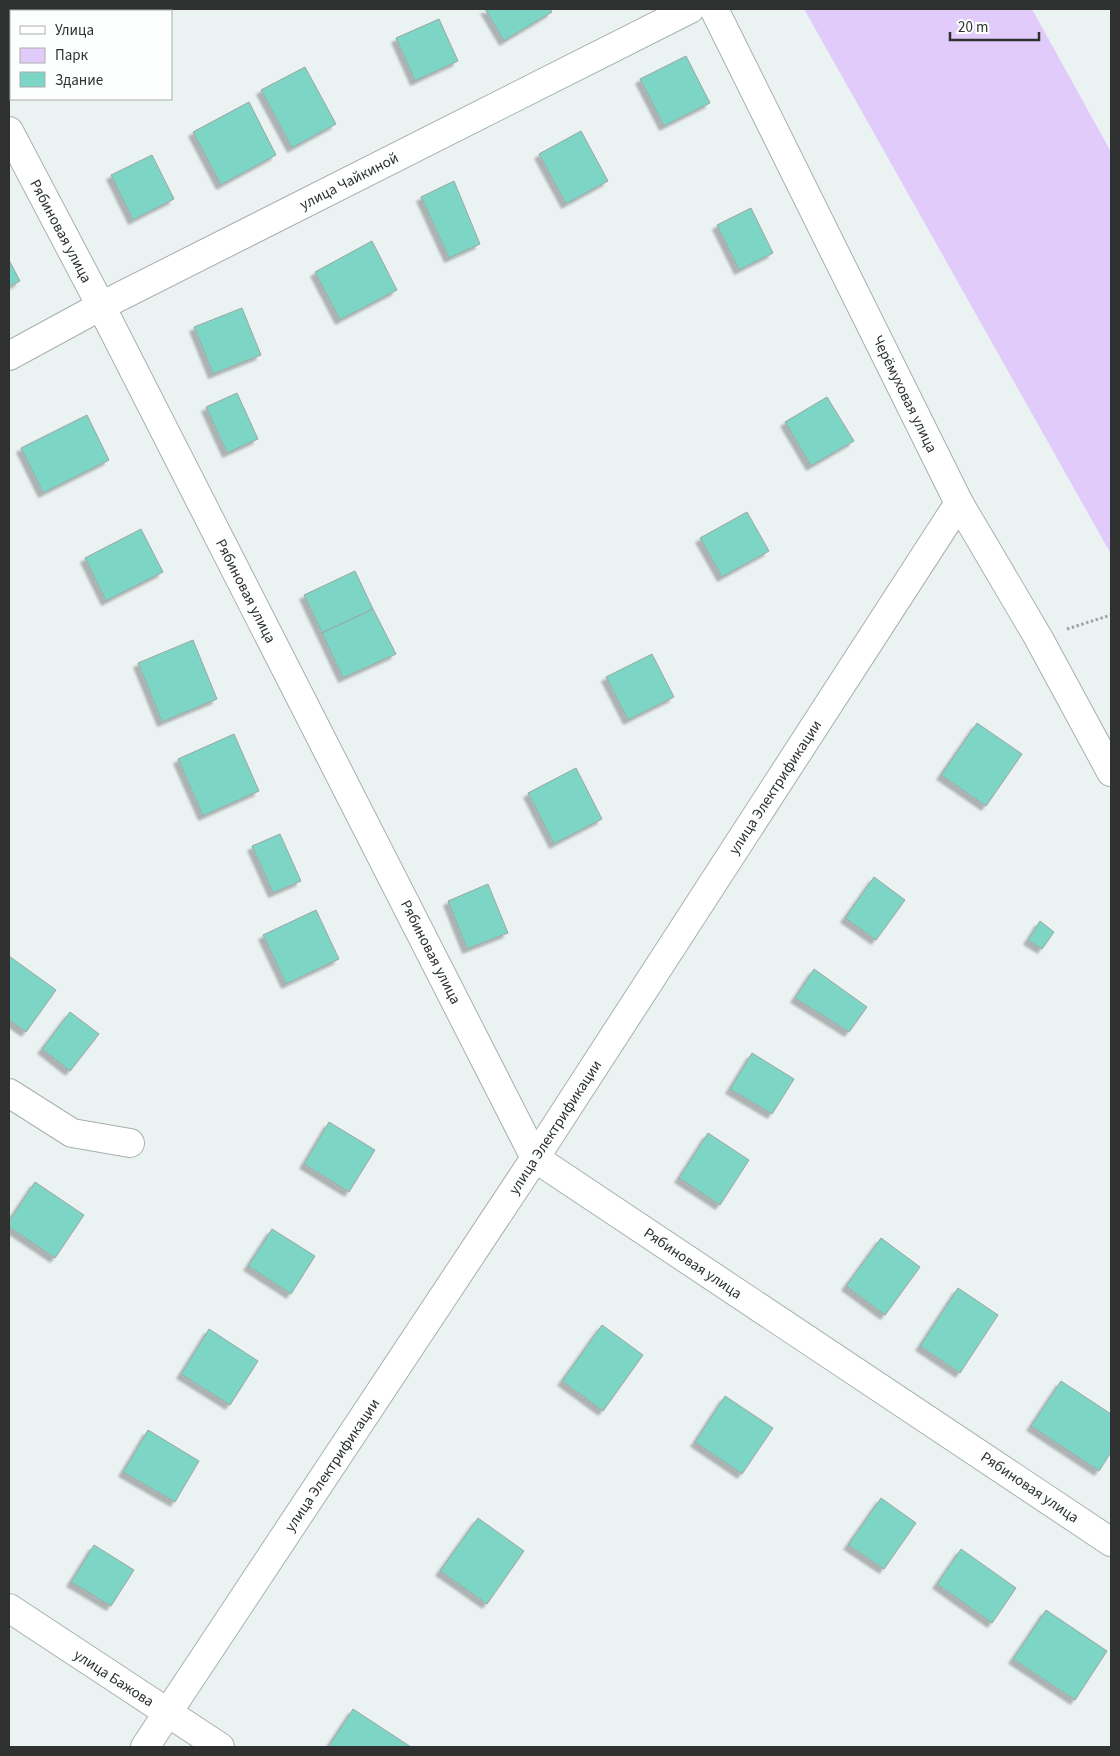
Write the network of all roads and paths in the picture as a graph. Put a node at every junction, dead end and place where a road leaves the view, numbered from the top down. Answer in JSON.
{"nodes":[{"id":1,"x":690,"y":9,"type":"edge"},
{"id":2,"x":714,"y":9,"type":"edge"},
{"id":3,"x":9,"y":132,"type":"edge"},
{"id":4,"x":101,"y":306,"type":"junction"},
{"id":5,"x":9,"y":356,"type":"edge"},
{"id":6,"x":959,"y":503,"type":"junction"},
{"id":7,"x":1111,"y":615,"type":"edge"},
{"id":8,"x":1038,"y":637,"type":"junction"},
{"id":9,"x":1111,"y":772,"type":"edge"},
{"id":10,"x":9,"y":1093,"type":"edge"},
{"id":11,"x":130,"y":1143,"type":"dead end"},
{"id":12,"x":535,"y":1158,"type":"junction"},
{"id":13,"x":1111,"y":1542,"type":"edge"},
{"id":14,"x":9,"y":1608,"type":"edge"},
{"id":15,"x":168,"y":1713,"type":"junction"},
{"id":16,"x":145,"y":1747,"type":"edge"},
{"id":17,"x":220,"y":1747,"type":"edge"}],
"edges":[{"from":1,"to":4,"type":"street","name":"улица Чайкиной"},
{"from":2,"to":6,"type":"street","name":"Черёмуховая улица"},
{"from":3,"to":4,"type":"street","name":"Рябиновая улица"},
{"from":4,"to":5,"type":"street","name":"улица Чайкиной"},
{"from":4,"to":12,"type":"street","name":"Рябиновая улица"},
{"from":6,"to":8,"type":"street","name":"Черёмуховая улица"},
{"from":6,"to":12,"type":"street","name":"улица Электрификации"},
{"from":7,"to":8,"type":"path"},
{"from":8,"to":9,"type":"street","name":"Черёмуховая улица"},
{"from":10,"to":11,"type":"street"},
{"from":12,"to":13,"type":"street","name":"Рябиновая улица"},
{"from":12,"to":15,"type":"street","name":"улица Электрификации"},
{"from":14,"to":15,"type":"street","name":"улица Бажова"},
{"from":15,"to":16,"type":"street","name":"улица Электрификации"},
{"from":15,"to":17,"type":"street","name":"улица Бажова"}]}
